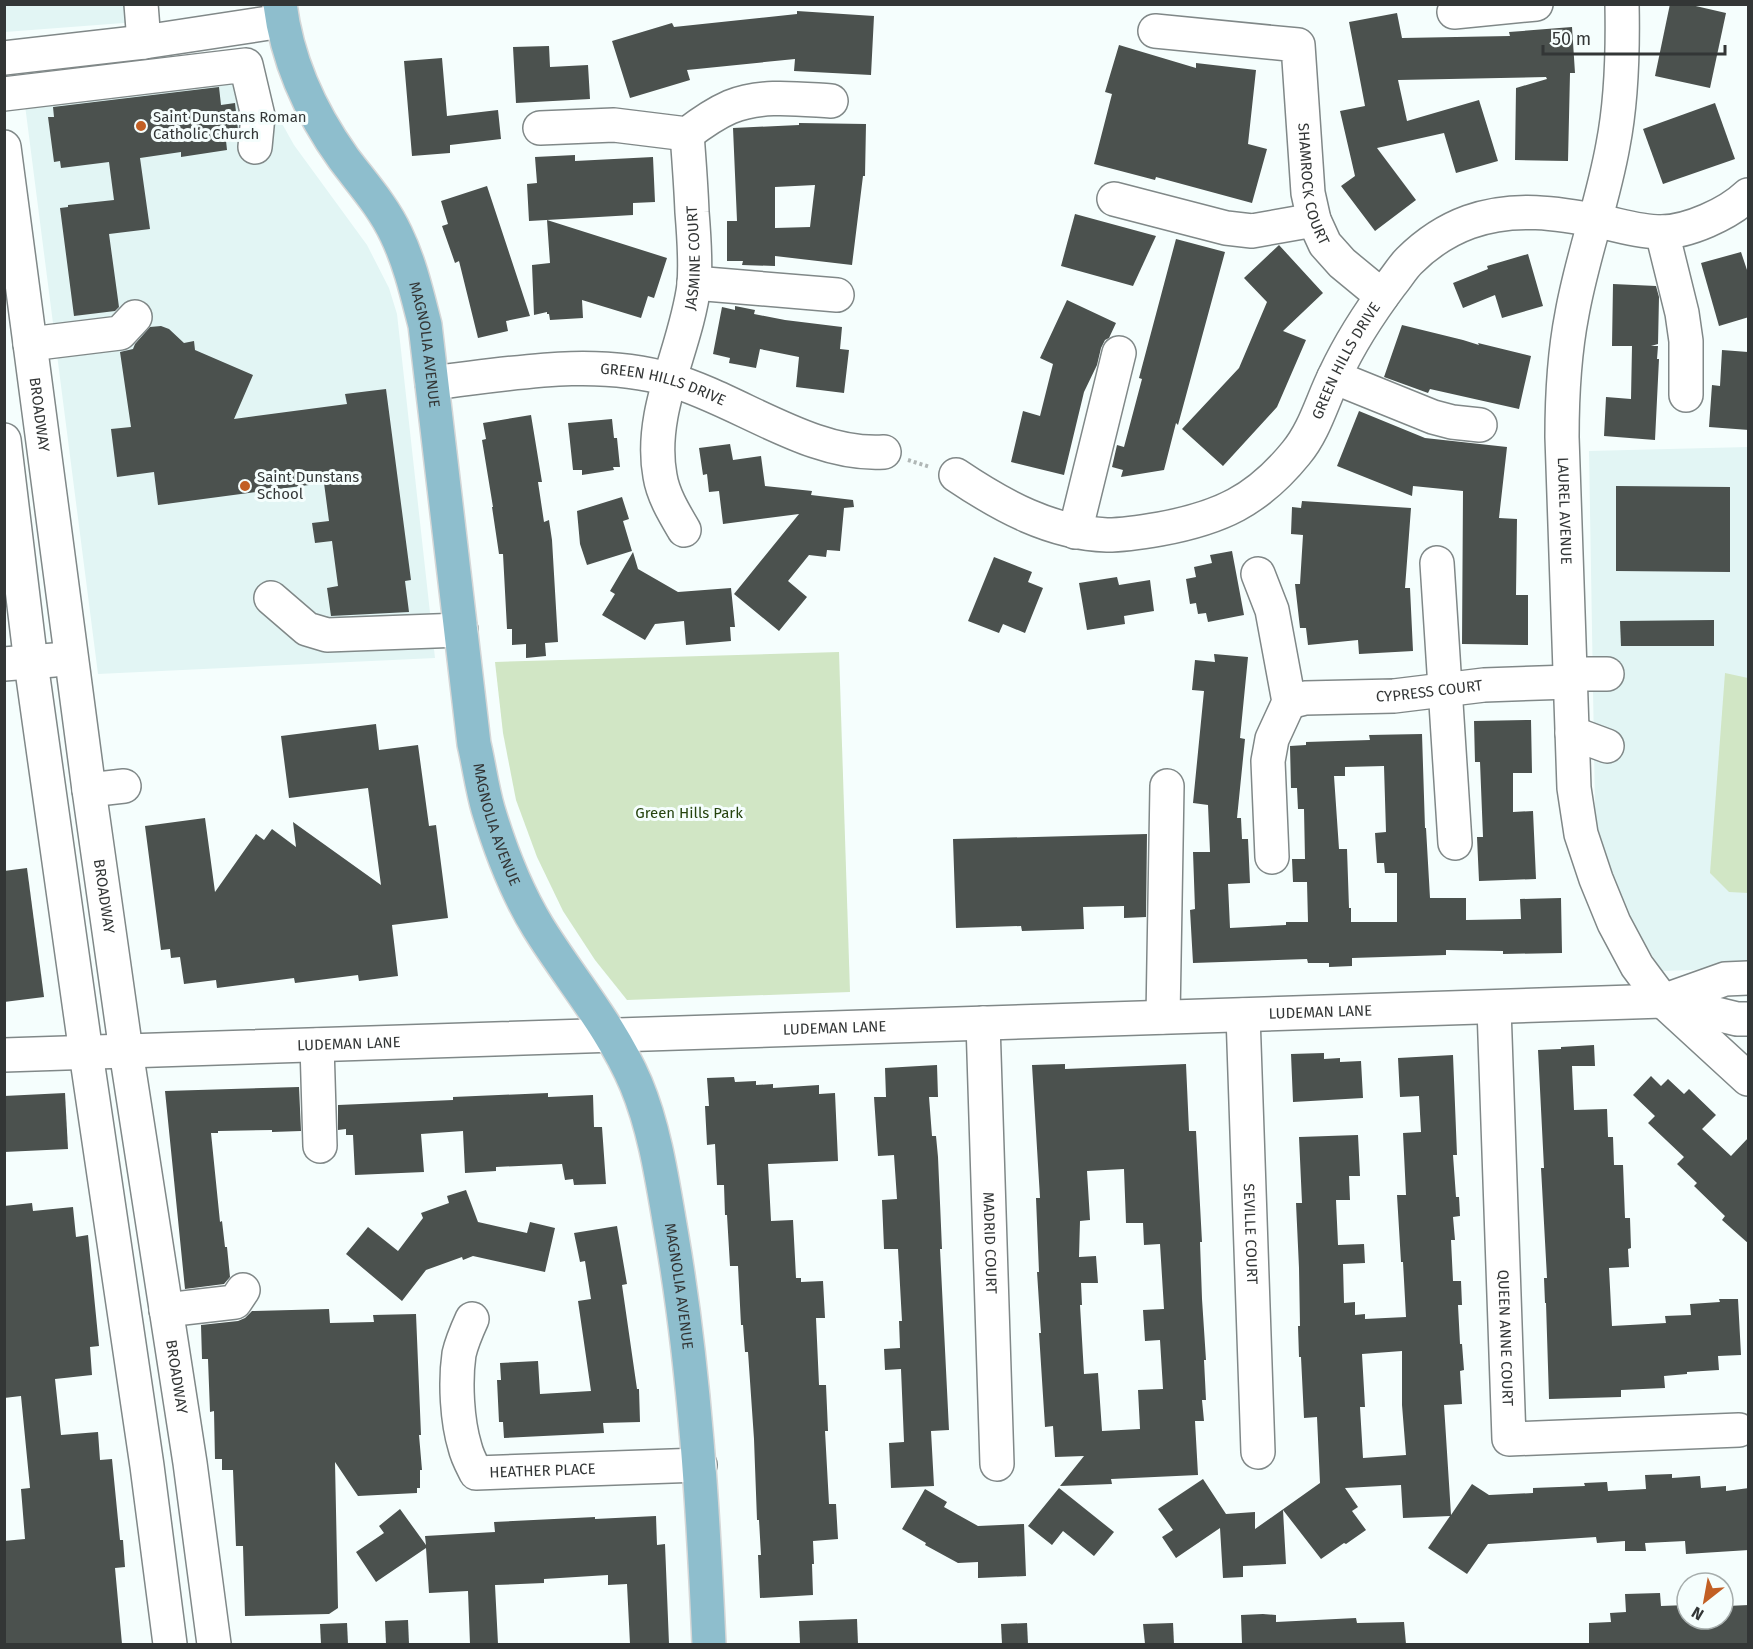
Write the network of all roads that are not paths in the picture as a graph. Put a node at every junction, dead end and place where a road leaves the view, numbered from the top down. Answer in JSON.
{"nodes":[{"id":1,"x":141,"y":4,"type":"edge"},
{"id":2,"x":1536,"y":4,"type":"edge"},
{"id":3,"x":1622,"y":4,"type":"edge"},
{"id":4,"x":1454,"y":12,"type":"dead end"},
{"id":5,"x":281,"y":13,"type":"edge"},
{"id":6,"x":1155,"y":31,"type":"dead end"},
{"id":7,"x":144,"y":42,"type":"junction"},
{"id":8,"x":4,"y":58,"type":"edge"},
{"id":9,"x":4,"y":94,"type":"edge"},
{"id":10,"x":831,"y":101,"type":"dead end"},
{"id":11,"x":540,"y":128,"type":"dead end"},
{"id":12,"x":687,"y":135,"type":"junction"},
{"id":13,"x":4,"y":147,"type":"edge"},
{"id":14,"x":255,"y":147,"type":"dead end"},
{"id":15,"x":1749,"y":195,"type":"edge"},
{"id":16,"x":1114,"y":199,"type":"dead end"},
{"id":17,"x":1314,"y":220,"type":"junction"},
{"id":18,"x":1596,"y":221,"type":"junction"},
{"id":19,"x":1662,"y":232,"type":"junction"},
{"id":20,"x":694,"y":283,"type":"junction"},
{"id":21,"x":837,"y":296,"type":"dead end"},
{"id":22,"x":1382,"y":296,"type":"junction"},
{"id":23,"x":135,"y":317,"type":"dead end"},
{"id":24,"x":30,"y":344,"type":"junction"},
{"id":25,"x":1119,"y":353,"type":"dead end"},
{"id":26,"x":1334,"y":377,"type":"junction"},
{"id":27,"x":671,"y":380,"type":"junction"},
{"id":28,"x":432,"y":384,"type":"junction"},
{"id":29,"x":1686,"y":395,"type":"dead end"},
{"id":30,"x":1480,"y":425,"type":"dead end"},
{"id":31,"x":4,"y":440,"type":"edge"},
{"id":32,"x":884,"y":452,"type":"road end"},
{"id":33,"x":956,"y":475,"type":"road end"},
{"id":34,"x":7,"y":482,"type":"edge"},
{"id":35,"x":684,"y":530,"type":"dead end"},
{"id":36,"x":1075,"y":532,"type":"junction"},
{"id":37,"x":1437,"y":563,"type":"dead end"},
{"id":38,"x":1258,"y":574,"type":"dead end"},
{"id":39,"x":271,"y":598,"type":"dead end"},
{"id":40,"x":461,"y":630,"type":"junction"},
{"id":41,"x":71,"y":658,"type":"junction"},
{"id":42,"x":18,"y":663,"type":"edge"},
{"id":43,"x":1607,"y":674,"type":"dead end"},
{"id":44,"x":1570,"y":678,"type":"junction"},
{"id":45,"x":1445,"y":689,"type":"junction"},
{"id":46,"x":1289,"y":702,"type":"junction"},
{"id":47,"x":1572,"y":733,"type":"junction"},
{"id":48,"x":1607,"y":746,"type":"dead end"},
{"id":49,"x":124,"y":786,"type":"dead end"},
{"id":50,"x":1167,"y":786,"type":"dead end"},
{"id":51,"x":89,"y":790,"type":"junction"},
{"id":52,"x":1455,"y":843,"type":"dead end"},
{"id":53,"x":1272,"y":857,"type":"dead end"},
{"id":54,"x":1749,"y":978,"type":"edge"},
{"id":55,"x":1664,"y":1001,"type":"junction"},
{"id":56,"x":1494,"y":1008,"type":"junction"},
{"id":57,"x":1243,"y":1015,"type":"junction"},
{"id":58,"x":1163,"y":1017,"type":"junction"},
{"id":59,"x":1749,"y":1019,"type":"edge"},
{"id":60,"x":983,"y":1023,"type":"junction"},
{"id":61,"x":611,"y":1036,"type":"junction"},
{"id":62,"x":317,"y":1046,"type":"junction"},
{"id":63,"x":126,"y":1052,"type":"junction"},
{"id":64,"x":86,"y":1053,"type":"junction"},
{"id":65,"x":4,"y":1055,"type":"edge"},
{"id":66,"x":1749,"y":1079,"type":"edge"},
{"id":67,"x":320,"y":1146,"type":"dead end"},
{"id":68,"x":243,"y":1290,"type":"dead end"},
{"id":69,"x":166,"y":1310,"type":"junction"},
{"id":70,"x":472,"y":1318,"type":"dead end"},
{"id":71,"x":1739,"y":1430,"type":"dead end"},
{"id":72,"x":1258,"y":1452,"type":"dead end"},
{"id":73,"x":997,"y":1464,"type":"dead end"},
{"id":74,"x":700,"y":1465,"type":"junction"},
{"id":75,"x":170,"y":1644,"type":"edge"},
{"id":76,"x":214,"y":1644,"type":"edge"},
{"id":77,"x":709,"y":1644,"type":"edge"}],
"edges":[{"from":1,"to":7,"type":"street"},
{"from":2,"to":4,"type":"street"},
{"from":3,"to":18,"type":"street","name":"LAUREL AVENUE"},
{"from":5,"to":7,"type":"street"},
{"from":5,"to":28,"type":"main road","name":"MAGNOLIA AVENUE"},
{"from":6,"to":17,"type":"street","name":"SHAMROCK COURT"},
{"from":7,"to":8,"type":"street"},
{"from":9,"to":14,"type":"street"},
{"from":10,"to":12,"type":"street"},
{"from":11,"to":12,"type":"street"},
{"from":12,"to":20,"type":"street","name":"JASMINE COURT"},
{"from":13,"to":24,"type":"street","name":"BROADWAY"},
{"from":15,"to":19,"type":"street","name":"GREEN HILLS DRIVE"},
{"from":16,"to":17,"type":"street"},
{"from":17,"to":22,"type":"street","name":"SHAMROCK COURT"},
{"from":18,"to":19,"type":"street","name":"GREEN HILLS DRIVE"},
{"from":18,"to":22,"type":"street","name":"GREEN HILLS DRIVE"},
{"from":18,"to":44,"type":"street","name":"LAUREL AVENUE"},
{"from":19,"to":29,"type":"street"},
{"from":20,"to":21,"type":"street"},
{"from":20,"to":27,"type":"street","name":"JASMINE COURT"},
{"from":22,"to":26,"type":"street","name":"GREEN HILLS DRIVE"},
{"from":23,"to":24,"type":"street"},
{"from":24,"to":41,"type":"street","name":"BROADWAY"},
{"from":25,"to":36,"type":"street"},
{"from":26,"to":30,"type":"street"},
{"from":26,"to":36,"type":"street","name":"GREEN HILLS DRIVE"},
{"from":27,"to":28,"type":"street","name":"GREEN HILLS DRIVE"},
{"from":27,"to":32,"type":"street","name":"GREEN HILLS DRIVE"},
{"from":27,"to":35,"type":"street","name":"JASMINE COURT"},
{"from":28,"to":40,"type":"main road","name":"MAGNOLIA AVENUE"},
{"from":31,"to":34,"type":"street"},
{"from":33,"to":36,"type":"street","name":"GREEN HILLS DRIVE"},
{"from":34,"to":42,"type":"street"},
{"from":37,"to":45,"type":"street"},
{"from":38,"to":46,"type":"street"},
{"from":39,"to":40,"type":"street"},
{"from":40,"to":61,"type":"main road","name":"MAGNOLIA AVENUE"},
{"from":41,"to":42,"type":"street"},
{"from":41,"to":51,"type":"street","name":"BROADWAY"},
{"from":42,"to":64,"type":"street"},
{"from":43,"to":44,"type":"street","name":"CYPRESS COURT"},
{"from":44,"to":45,"type":"street","name":"CYPRESS COURT"},
{"from":44,"to":47,"type":"street","name":"LAUREL AVENUE"},
{"from":45,"to":46,"type":"street","name":"CYPRESS COURT"},
{"from":45,"to":52,"type":"street"},
{"from":46,"to":53,"type":"street"},
{"from":47,"to":48,"type":"street"},
{"from":47,"to":55,"type":"street","name":"LAUREL AVENUE"},
{"from":49,"to":51,"type":"street"},
{"from":50,"to":58,"type":"street"},
{"from":51,"to":63,"type":"street","name":"BROADWAY"},
{"from":54,"to":55,"type":"street","name":"LUDEMAN LANE"},
{"from":55,"to":56,"type":"street","name":"LUDEMAN LANE"},
{"from":55,"to":59,"type":"street","name":"LUDEMAN LANE"},
{"from":55,"to":66,"type":"street","name":"LAUREL AVENUE"},
{"from":56,"to":57,"type":"street","name":"LUDEMAN LANE"},
{"from":56,"to":71,"type":"street","name":"QUEEN ANNE COURT"},
{"from":57,"to":58,"type":"street","name":"LUDEMAN LANE"},
{"from":57,"to":72,"type":"street","name":"SEVILLE COURT"},
{"from":58,"to":60,"type":"street","name":"LUDEMAN LANE"},
{"from":60,"to":61,"type":"street","name":"LUDEMAN LANE"},
{"from":60,"to":73,"type":"street","name":"MADRID COURT"},
{"from":61,"to":62,"type":"street","name":"LUDEMAN LANE"},
{"from":61,"to":74,"type":"main road","name":"MAGNOLIA AVENUE"},
{"from":62,"to":63,"type":"street","name":"LUDEMAN LANE"},
{"from":62,"to":67,"type":"street"},
{"from":63,"to":64,"type":"street","name":"LUDEMAN LANE"},
{"from":63,"to":69,"type":"street","name":"BROADWAY"},
{"from":64,"to":65,"type":"street","name":"LUDEMAN LANE"},
{"from":64,"to":75,"type":"street"},
{"from":68,"to":69,"type":"street"},
{"from":69,"to":76,"type":"street","name":"BROADWAY"},
{"from":70,"to":74,"type":"street","name":"HEATHER PLACE"},
{"from":74,"to":77,"type":"main road","name":"MAGNOLIA AVENUE"}]}
